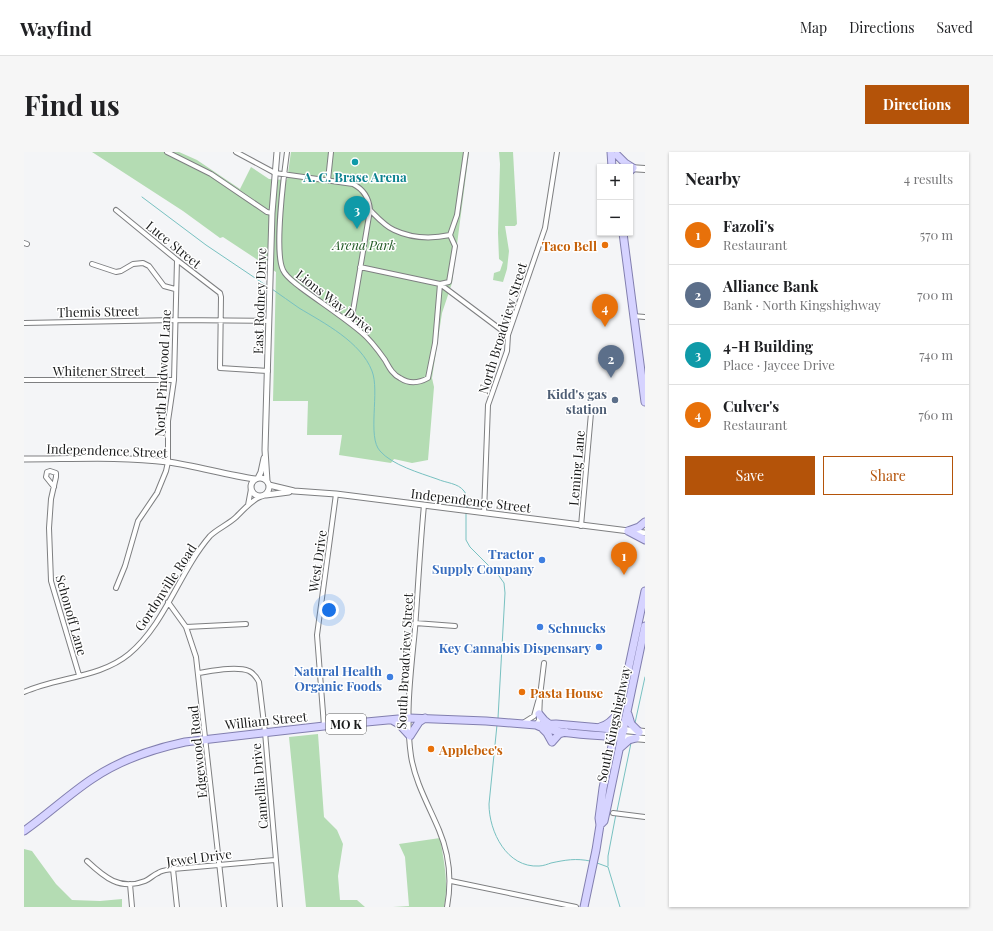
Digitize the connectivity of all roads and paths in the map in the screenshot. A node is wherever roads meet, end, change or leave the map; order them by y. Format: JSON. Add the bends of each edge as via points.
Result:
{"nodes":[{"id":1,"x":167,"y":152,"type":"edge"},
{"id":2,"x":236,"y":152,"type":"edge"},
{"id":3,"x":277,"y":152,"type":"edge"},
{"id":4,"x":287,"y":152,"type":"edge"},
{"id":5,"x":331,"y":152,"type":"edge"},
{"id":6,"x":466,"y":152,"type":"edge"},
{"id":7,"x":557,"y":152,"type":"edge"},
{"id":8,"x":615,"y":153,"type":"edge"},
{"id":9,"x":613,"y":164,"type":"edge"},
{"id":10,"x":618,"y":164,"type":"edge"},
{"id":11,"x":626,"y":164,"type":"edge"},
{"id":12,"x":633,"y":169,"type":"edge"},
{"id":13,"x":645,"y":169,"type":"edge"},
{"id":14,"x":275,"y":173,"type":"junction"},
{"id":15,"x":284,"y":175,"type":"junction"},
{"id":16,"x":328,"y":180,"type":"junction"},
{"id":17,"x":116,"y":210,"type":"dead end"},
{"id":18,"x":370,"y":210,"type":"junction"},
{"id":19,"x":272,"y":213,"type":"junction"},
{"id":20,"x":450,"y":235,"type":"junction"},
{"id":21,"x":623,"y":236,"type":"edge"},
{"id":22,"x":176,"y":260,"type":"junction"},
{"id":23,"x":92,"y":264,"type":"dead end"},
{"id":24,"x":360,"y":267,"type":"junction"},
{"id":25,"x":440,"y":284,"type":"junction"},
{"id":26,"x":175,"y":290,"type":"junction"},
{"id":27,"x":633,"y":316,"type":"junction"},
{"id":28,"x":645,"y":317,"type":"edge"},
{"id":29,"x":175,"y":320,"type":"junction"},
{"id":30,"x":221,"y":320,"type":"junction"},
{"id":31,"x":269,"y":321,"type":"junction"},
{"id":32,"x":349,"y":321,"type":"junction"},
{"id":33,"x":24,"y":323,"type":"edge"},
{"id":34,"x":508,"y":335,"type":"junction"},
{"id":35,"x":268,"y":371,"type":"junction"},
{"id":36,"x":24,"y":380,"type":"edge"},
{"id":37,"x":174,"y":380,"type":"junction"},
{"id":38,"x":645,"y":402,"type":"edge"},
{"id":39,"x":591,"y":413,"type":"dead end"},
{"id":40,"x":265,"y":451,"type":"junction"},
{"id":41,"x":24,"y":459,"type":"edge"},
{"id":42,"x":168,"y":462,"type":"junction"},
{"id":43,"x":236,"y":476,"type":"junction"},
{"id":44,"x":256,"y":479,"type":"junction"},
{"id":45,"x":268,"y":483,"type":"junction"},
{"id":46,"x":54,"y":487,"type":"dead end"},
{"id":47,"x":251,"y":488,"type":"junction"},
{"id":48,"x":294,"y":491,"type":"junction"},
{"id":49,"x":336,"y":494,"type":"junction"},
{"id":50,"x":263,"y":496,"type":"junction"},
{"id":51,"x":248,"y":505,"type":"junction"},
{"id":52,"x":424,"y":505,"type":"junction"},
{"id":53,"x":484,"y":513,"type":"junction"},
{"id":54,"x":645,"y":522,"type":"edge"},
{"id":55,"x":581,"y":526,"type":"junction"},
{"id":56,"x":628,"y":531,"type":"junction"},
{"id":57,"x":645,"y":533,"type":"edge"},
{"id":58,"x":645,"y":540,"type":"edge"},
{"id":59,"x":116,"y":588,"type":"dead end"},
{"id":60,"x":645,"y":591,"type":"edge"},
{"id":61,"x":168,"y":602,"type":"junction"},
{"id":62,"x":415,"y":623,"type":"junction"},
{"id":63,"x":246,"y":624,"type":"dead end"},
{"id":64,"x":186,"y":626,"type":"junction"},
{"id":65,"x":455,"y":626,"type":"dead end"},
{"id":66,"x":645,"y":626,"type":"edge"},
{"id":67,"x":544,"y":663,"type":"dead end"},
{"id":68,"x":198,"y":673,"type":"junction"},
{"id":69,"x":79,"y":676,"type":"junction"},
{"id":70,"x":24,"y":692,"type":"edge"},
{"id":71,"x":540,"y":696,"type":"junction"},
{"id":72,"x":620,"y":711,"type":"junction"},
{"id":73,"x":627,"y":713,"type":"junction"},
{"id":74,"x":539,"y":714,"type":"junction"},
{"id":75,"x":409,"y":718,"type":"junction"},
{"id":76,"x":425,"y":718,"type":"junction"},
{"id":77,"x":392,"y":720,"type":"junction"},
{"id":78,"x":522,"y":724,"type":"junction"},
{"id":79,"x":549,"y":724,"type":"junction"},
{"id":80,"x":536,"y":725,"type":"junction"},
{"id":81,"x":324,"y":726,"type":"junction"},
{"id":82,"x":599,"y":727,"type":"junction"},
{"id":83,"x":543,"y":729,"type":"junction"},
{"id":84,"x":265,"y":732,"type":"junction"},
{"id":85,"x":566,"y":732,"type":"junction"},
{"id":86,"x":615,"y":733,"type":"junction"},
{"id":87,"x":623,"y":734,"type":"junction"},
{"id":88,"x":640,"y":734,"type":"edge"},
{"id":89,"x":601,"y":735,"type":"junction"},
{"id":90,"x":410,"y":736,"type":"junction"},
{"id":91,"x":206,"y":739,"type":"junction"},
{"id":92,"x":645,"y":739,"type":"edge"},
{"id":93,"x":620,"y":748,"type":"junction"},
{"id":94,"x":611,"y":749,"type":"junction"},
{"id":95,"x":607,"y":808,"type":"junction"},
{"id":96,"x":645,"y":817,"type":"edge"},
{"id":97,"x":600,"y":826,"type":"junction"},
{"id":98,"x":24,"y":831,"type":"edge"},
{"id":99,"x":275,"y":860,"type":"junction"},
{"id":100,"x":87,"y":861,"type":"dead end"},
{"id":101,"x":220,"y":864,"type":"junction"},
{"id":102,"x":173,"y":869,"type":"junction"},
{"id":103,"x":451,"y":881,"type":"junction"},
{"id":104,"x":130,"y":884,"type":"junction"},
{"id":105,"x":132,"y":907,"type":"edge"},
{"id":106,"x":177,"y":907,"type":"edge"},
{"id":107,"x":224,"y":907,"type":"edge"},
{"id":108,"x":280,"y":907,"type":"edge"},
{"id":109,"x":447,"y":907,"type":"edge"},
{"id":110,"x":576,"y":907,"type":"edge"},
{"id":111,"x":584,"y":907,"type":"edge"}],
"edges":[{"from":1,"to":19,"type":"street","via":[[211,174]]},
{"from":2,"to":14,"type":"street"},
{"from":3,"to":14,"type":"street","name":"East Rodney Drive"},
{"from":4,"to":15,"type":"street","name":"Lions Way Drive"},
{"from":5,"to":16,"type":"street"},
{"from":6,"to":20,"type":"street","via":[[458,215]]},
{"from":7,"to":34,"type":"street","name":"North Broadview Street","via":[[545,228]]},
{"from":8,"to":9,"type":"main road"},
{"from":8,"to":10,"type":"main road"},
{"from":8,"to":11,"type":"main road"},
{"from":12,"to":13,"type":"main road"},
{"from":14,"to":15,"type":"street"},
{"from":14,"to":19,"type":"street","name":"East Rodney Drive"},
{"from":15,"to":16,"type":"street"},
{"from":15,"to":32,"type":"street","name":"Lions Way Drive","via":[[280,240],[282,270],[315,298]]},
{"from":16,"to":18,"type":"street","via":[[361,188]]},
{"from":17,"to":22,"type":"street","name":"Luce Street"},
{"from":18,"to":20,"type":"street","via":[[393,230],[412,237],[434,238]]},
{"from":18,"to":24,"type":"street"},
{"from":19,"to":31,"type":"street","name":"East Rodney Drive"},
{"from":20,"to":25,"type":"street","via":[[455,246],[449,282]]},
{"from":21,"to":27,"type":"main road"},
{"from":22,"to":26,"type":"street","name":"North Pindwood Lane"},
{"from":22,"to":30,"type":"street","name":"Luce Street","via":[[220,293]]},
{"from":23,"to":26,"type":"street","via":[[116,272],[133,264],[143,263],[149,266],[164,286]]},
{"from":24,"to":25,"type":"street"},
{"from":24,"to":32,"type":"street","via":[[352,317]]},
{"from":25,"to":32,"type":"street","name":"Lions Way Drive","via":[[435,342],[428,378],[420,382],[402,380],[395,375],[375,346]]},
{"from":25,"to":34,"type":"street"},
{"from":26,"to":29,"type":"street","name":"North Pindwood Lane"},
{"from":27,"to":28,"type":"street"},
{"from":27,"to":38,"type":"main road"},
{"from":29,"to":30,"type":"street","name":"Themis Street"},
{"from":29,"to":33,"type":"street","name":"Themis Street"},
{"from":29,"to":37,"type":"street","name":"North Pindwood Lane"},
{"from":30,"to":31,"type":"street","name":"Themis Street"},
{"from":30,"to":35,"type":"street","via":[[220,368]]},
{"from":31,"to":35,"type":"street","name":"East Rodney Drive"},
{"from":34,"to":53,"type":"street","name":"North Broadview Street","via":[[507,351],[488,405]]},
{"from":35,"to":40,"type":"street","name":"East Rodney Drive"},
{"from":36,"to":37,"type":"street","name":"Whitener Street"},
{"from":37,"to":42,"type":"street","name":"North Pindwood Lane","via":[[168,421]]},
{"from":39,"to":55,"type":"street","name":"Leming Lane"},
{"from":40,"to":44,"type":"street","name":"East Rodney Drive","via":[[261,472]]},
{"from":40,"to":45,"type":"street","name":"East Rodney Drive"},
{"from":41,"to":42,"type":"street","name":"Independence Street","via":[[135,459]]},
{"from":42,"to":43,"type":"street","name":"Independence Street"},
{"from":42,"to":59,"type":"street","name":"North Pindwood Lane","via":[[160,488],[138,521]]},
{"from":43,"to":44,"type":"street","name":"Independence Street"},
{"from":43,"to":47,"type":"street","name":"Independence Street"},
{"from":44,"to":45,"type":"street","via":[[262,478]]},
{"from":44,"to":47,"type":"street"},
{"from":45,"to":48,"type":"street","name":"Independence Street"},
{"from":45,"to":50,"type":"street","via":[[270,489]]},
{"from":46,"to":69,"type":"street","name":"Schonoff Lane","via":[[49,528],[51,581]]},
{"from":47,"to":50,"type":"street","via":[[255,495]]},
{"from":47,"to":51,"type":"street"},
{"from":48,"to":49,"type":"street","name":"Independence Street"},
{"from":48,"to":50,"type":"street","name":"Independence Street"},
{"from":49,"to":52,"type":"street","name":"Independence Street"},
{"from":49,"to":81,"type":"street","name":"West Drive","via":[[317,635]]},
{"from":50,"to":51,"type":"street","name":"Gordonville Road"},
{"from":51,"to":61,"type":"street","name":"Gordonville Road","via":[[209,538]]},
{"from":52,"to":53,"type":"street","name":"Independence Street"},
{"from":52,"to":62,"type":"street","name":"South Broadview Street"},
{"from":53,"to":55,"type":"street","name":"Independence Street"},
{"from":54,"to":56,"type":"main road"},
{"from":55,"to":56,"type":"street","name":"Independence Street"},
{"from":56,"to":57,"type":"street","name":"Independence Street"},
{"from":56,"to":58,"type":"main road"},
{"from":60,"to":72,"type":"main road","name":"South Kingshighway"},
{"from":61,"to":64,"type":"street","name":"Edgewood Road"},
{"from":61,"to":69,"type":"street","name":"Gordonville Road","via":[[149,633],[128,655],[108,666]]},
{"from":62,"to":65,"type":"street"},
{"from":62,"to":75,"type":"street","name":"South Broadview Street"},
{"from":63,"to":64,"type":"street"},
{"from":64,"to":68,"type":"street","name":"Edgewood Road","via":[[196,657]]},
{"from":66,"to":73,"type":"main road","name":"South Kingshighway"},
{"from":67,"to":71,"type":"street"},
{"from":68,"to":84,"type":"street","name":"Camellia Drive","via":[[240,669],[250,671],[259,682]]},
{"from":68,"to":91,"type":"street","name":"Edgewood Road"},
{"from":69,"to":70,"type":"street","name":"Gordonville Road"},
{"from":71,"to":74,"type":"street"},
{"from":71,"to":78,"type":"street","via":[[534,716]]},
{"from":72,"to":82,"type":"main road","via":[[606,726]]},
{"from":72,"to":86,"type":"main road","name":"South Kingshighway"},
{"from":73,"to":87,"type":"main road","name":"South Kingshighway"},
{"from":73,"to":88,"type":"main road","via":[[631,724]]},
{"from":74,"to":79,"type":"main road"},
{"from":74,"to":80,"type":"street"},
{"from":75,"to":76,"type":"main road","name":"William Street","number":"MO K"},
{"from":75,"to":77,"type":"main road","name":"William Street","number":"MO K"},
{"from":75,"to":90,"type":"street","name":"South Broadview Street"},
{"from":76,"to":78,"type":"main road","name":"William Street","number":"MO K"},
{"from":76,"to":90,"type":"main road","via":[[419,722]]},
{"from":77,"to":81,"type":"main road","name":"William Street","number":"MO K"},
{"from":77,"to":90,"type":"main road"},
{"from":78,"to":80,"type":"main road","name":"William Street","number":"MO K"},
{"from":79,"to":80,"type":"main road","name":"William Street","number":"MO K"},
{"from":79,"to":82,"type":"main road","name":"William Street","number":"MO K"},
{"from":80,"to":83,"type":"main road","name":"William Street","number":"MO K"},
{"from":81,"to":84,"type":"main road","name":"William Street","number":"MO K"},
{"from":82,"to":86,"type":"main road","name":"William Street","number":"MO K"},
{"from":83,"to":85,"type":"main road","name":"William Street","number":"MO K"},
{"from":83,"to":85,"type":"main road","via":[[552,742],[559,734]]},
{"from":84,"to":91,"type":"main road","name":"William Street","number":"MO K"},
{"from":84,"to":99,"type":"street","name":"Camellia Drive"},
{"from":85,"to":89,"type":"main road","name":"William Street","number":"MO K"},
{"from":86,"to":87,"type":"main road","name":"William Street","number":"MO K"},
{"from":86,"to":89,"type":"main road","name":"William Street","number":"MO K"},
{"from":86,"to":94,"type":"main road","name":"South Kingshighway"},
{"from":87,"to":88,"type":"main road","name":"William Street"},
{"from":87,"to":93,"type":"main road","name":"South Kingshighway"},
{"from":88,"to":92,"type":"main road","name":"William Street"},
{"from":88,"to":93,"type":"main road"},
{"from":89,"to":94,"type":"main road","via":[[607,739]]},
{"from":90,"to":103,"type":"street","name":"South Broadview Street","via":[[414,766],[428,808],[445,846]]},
{"from":91,"to":98,"type":"main road","name":"William Street","number":"MO K","via":[[165,746],[109,768]]},
{"from":91,"to":101,"type":"street","name":"Edgewood Road"},
{"from":93,"to":95,"type":"main road","name":"South Kingshighway"},
{"from":94,"to":95,"type":"main road","name":"South Kingshighway"},
{"from":95,"to":96,"type":"street","via":[[621,814]]},
{"from":95,"to":97,"type":"main road","name":"South Kingshighway"},
{"from":95,"to":97,"type":"main road","name":"South Kingshighway","via":[[598,818]]},
{"from":97,"to":111,"type":"main road","name":"South Kingshighway"},
{"from":99,"to":101,"type":"street","name":"Jewel Drive"},
{"from":99,"to":108,"type":"street","name":"Camellia Drive"},
{"from":100,"to":104,"type":"street","name":"Jewel Drive","via":[[108,879]]},
{"from":101,"to":102,"type":"street","name":"Jewel Drive"},
{"from":101,"to":107,"type":"street","name":"Edgewood Road"},
{"from":102,"to":104,"type":"street","name":"Jewel Drive","via":[[158,873],[146,881]]},
{"from":102,"to":106,"type":"street"},
{"from":103,"to":109,"type":"street","name":"South Broadview Street"},
{"from":103,"to":110,"type":"street"},
{"from":104,"to":105,"type":"street"}]}
